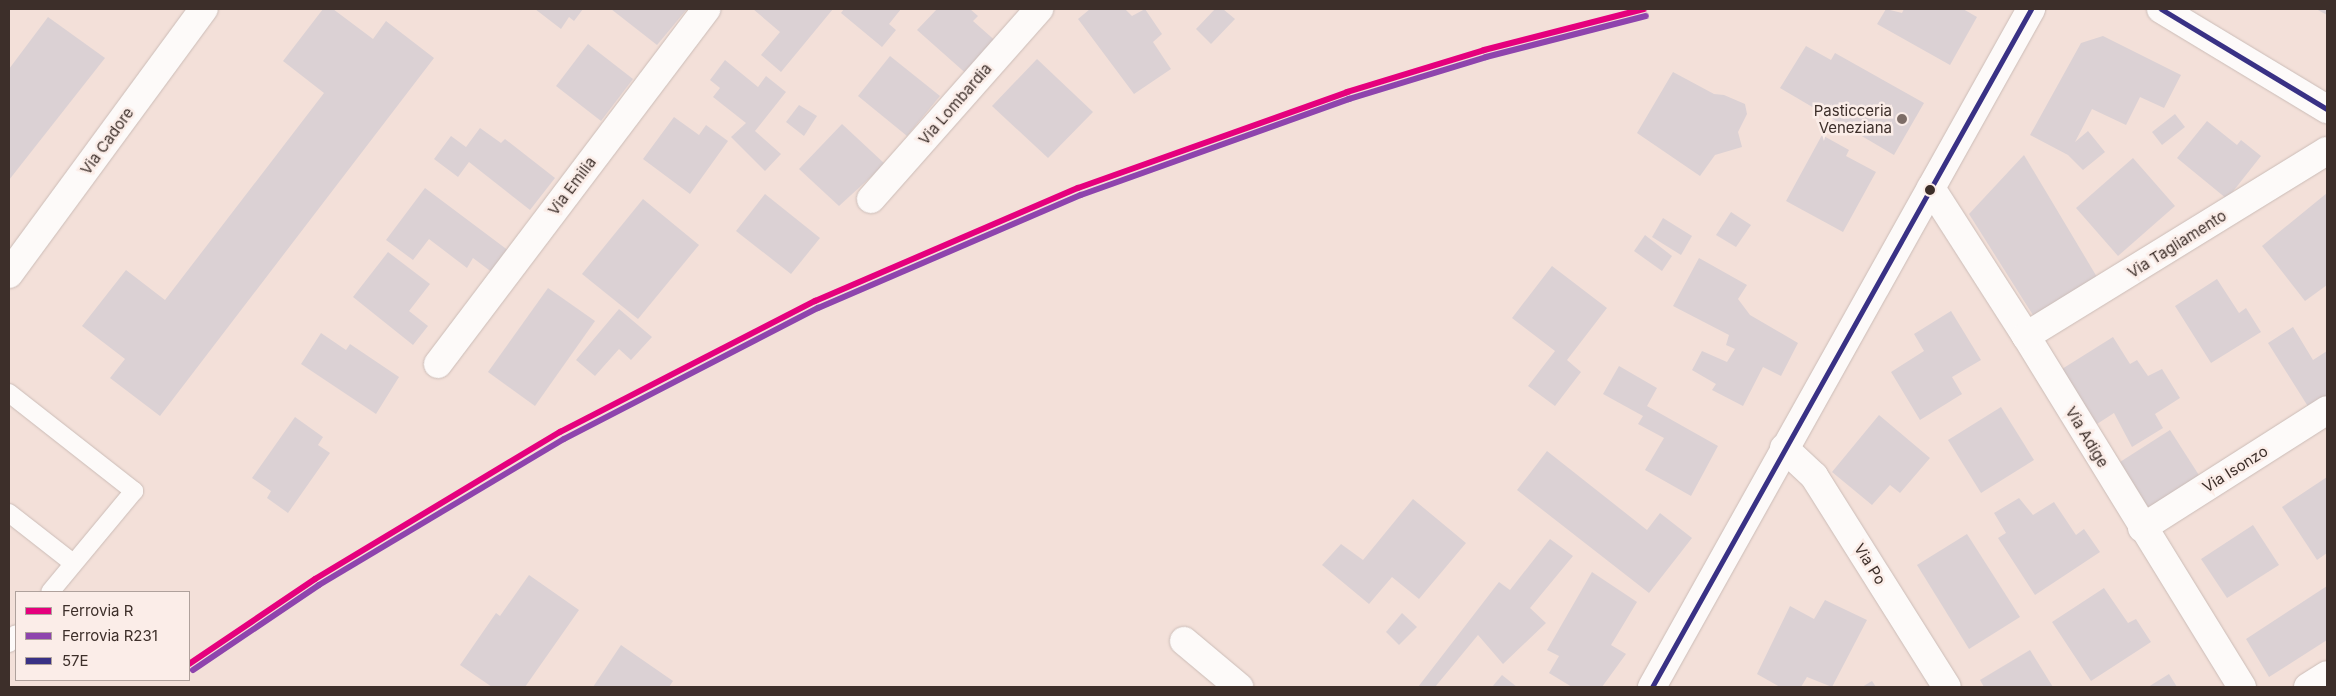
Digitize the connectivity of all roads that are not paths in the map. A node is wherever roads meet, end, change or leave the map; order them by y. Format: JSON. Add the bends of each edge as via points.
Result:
{"nodes":[{"id":1,"x":204,"y":9,"type":"edge"},
{"id":2,"x":706,"y":9,"type":"edge"},
{"id":3,"x":1039,"y":9,"type":"edge"},
{"id":4,"x":2031,"y":9,"type":"edge"},
{"id":5,"x":2161,"y":9,"type":"edge"},
{"id":6,"x":2327,"y":109,"type":"edge"},
{"id":7,"x":2327,"y":151,"type":"edge"},
{"id":8,"x":1931,"y":188,"type":"junction"},
{"id":9,"x":871,"y":199,"type":"dead end"},
{"id":10,"x":9,"y":274,"type":"edge"},
{"id":11,"x":2026,"y":336,"type":"junction"},
{"id":12,"x":438,"y":364,"type":"dead end"},
{"id":13,"x":9,"y":393,"type":"edge"},
{"id":14,"x":2327,"y":410,"type":"edge"},
{"id":15,"x":1784,"y":448,"type":"junction"},
{"id":16,"x":9,"y":513,"type":"edge"},
{"id":17,"x":2142,"y":528,"type":"junction"},
{"id":18,"x":73,"y":563,"type":"junction"},
{"id":19,"x":51,"y":591,"type":"edge"},
{"id":20,"x":1184,"y":641,"type":"dead end"},
{"id":21,"x":2327,"y":674,"type":"edge"},
{"id":22,"x":1239,"y":687,"type":"edge"},
{"id":23,"x":1652,"y":687,"type":"edge"},
{"id":24,"x":1947,"y":687,"type":"edge"},
{"id":25,"x":2242,"y":687,"type":"edge"},
{"id":26,"x":2308,"y":687,"type":"edge"}],
"edges":[{"from":1,"to":10,"type":"street","name":"Via Cadore"},
{"from":2,"to":12,"type":"street","name":"Via Emilia"},
{"from":3,"to":9,"type":"street","name":"Via Lombardia"},
{"from":4,"to":8,"type":"street"},
{"from":5,"to":6,"type":"street"},
{"from":7,"to":11,"type":"street","name":"Via Tagliamento"},
{"from":8,"to":11,"type":"street","name":"Via Adige"},
{"from":8,"to":15,"type":"street"},
{"from":11,"to":17,"type":"street","name":"Via Adige"},
{"from":13,"to":18,"type":"lane","via":[[134,491]]},
{"from":14,"to":17,"type":"street","name":"Via Isonzo"},
{"from":15,"to":23,"type":"street"},
{"from":15,"to":24,"type":"street","name":"Via Po","via":[[1814,476]]},
{"from":16,"to":18,"type":"lane"},
{"from":17,"to":25,"type":"street","name":"Via Adige"},
{"from":18,"to":19,"type":"lane"},
{"from":20,"to":22,"type":"street"},
{"from":21,"to":26,"type":"street"}]}
